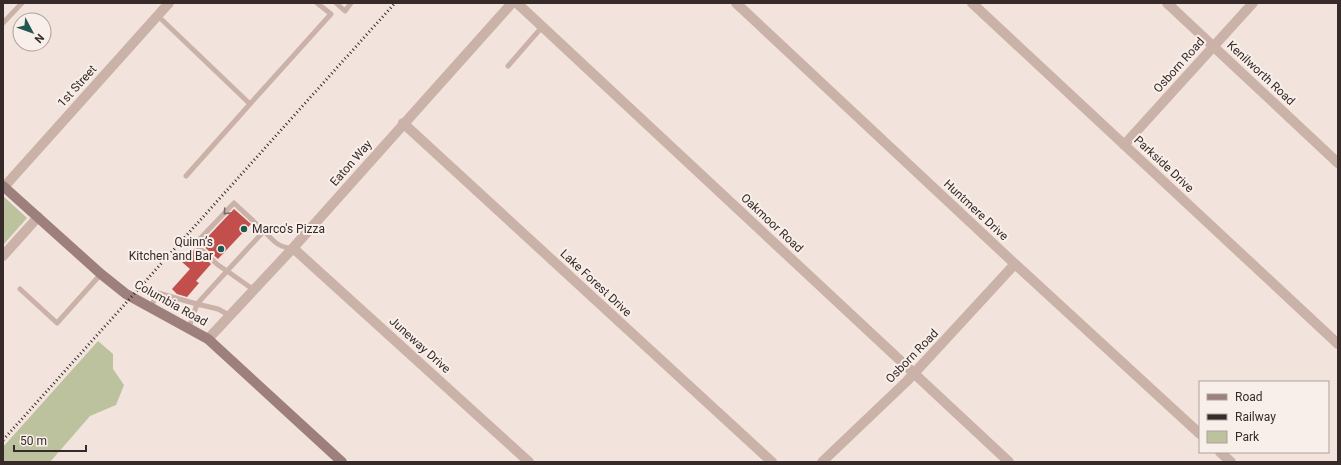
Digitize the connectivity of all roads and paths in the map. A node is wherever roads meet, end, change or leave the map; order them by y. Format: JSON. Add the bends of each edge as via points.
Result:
{"nodes":[{"id":1,"x":22,"y":3,"type":"edge"},
{"id":2,"x":317,"y":3,"type":"edge"},
{"id":3,"x":336,"y":3,"type":"edge"},
{"id":4,"x":351,"y":3,"type":"edge"},
{"id":5,"x":512,"y":3,"type":"edge"},
{"id":6,"x":517,"y":3,"type":"edge"},
{"id":7,"x":736,"y":3,"type":"edge"},
{"id":8,"x":972,"y":3,"type":"edge"},
{"id":9,"x":1167,"y":3,"type":"edge"},
{"id":10,"x":1253,"y":3,"type":"edge"},
{"id":11,"x":165,"y":4,"type":"edge"},
{"id":12,"x":158,"y":16,"type":"junction"},
{"id":13,"x":3,"y":23,"type":"edge"},
{"id":14,"x":542,"y":27,"type":"junction"},
{"id":15,"x":1213,"y":46,"type":"junction"},
{"id":16,"x":508,"y":66,"type":"dead end"},
{"id":17,"x":250,"y":104,"type":"junction"},
{"id":18,"x":403,"y":123,"type":"junction"},
{"id":19,"x":1124,"y":145,"type":"junction"},
{"id":20,"x":1338,"y":163,"type":"edge"},
{"id":21,"x":186,"y":176,"type":"dead end"},
{"id":22,"x":4,"y":186,"type":"edge"},
{"id":23,"x":38,"y":217,"type":"junction"},
{"id":24,"x":264,"y":231,"type":"junction"},
{"id":25,"x":293,"y":248,"type":"junction"},
{"id":26,"x":3,"y":256,"type":"edge"},
{"id":27,"x":1015,"y":264,"type":"junction"},
{"id":28,"x":227,"y":271,"type":"junction"},
{"id":29,"x":101,"y":274,"type":"junction"},
{"id":30,"x":20,"y":289,"type":"dead end"},
{"id":31,"x":255,"y":290,"type":"junction"},
{"id":32,"x":197,"y":304,"type":"junction"},
{"id":33,"x":150,"y":308,"type":"junction"},
{"id":34,"x":231,"y":316,"type":"junction"},
{"id":35,"x":189,"y":328,"type":"junction"},
{"id":36,"x":208,"y":339,"type":"junction"},
{"id":37,"x":1338,"y":344,"type":"edge"},
{"id":38,"x":914,"y":373,"type":"junction"},
{"id":39,"x":1199,"y":433,"type":"edge"},
{"id":40,"x":1221,"y":453,"type":"edge"},
{"id":41,"x":342,"y":462,"type":"edge"},
{"id":42,"x":530,"y":462,"type":"edge"},
{"id":43,"x":772,"y":462,"type":"edge"},
{"id":44,"x":822,"y":462,"type":"edge"},
{"id":45,"x":1009,"y":462,"type":"edge"},
{"id":46,"x":1231,"y":462,"type":"edge"}],
"edges":[{"from":1,"to":13,"type":"lane"},
{"from":2,"to":17,"type":"lane","via":[[331,14]]},
{"from":3,"to":4,"type":"lane","via":[[345,11]]},
{"from":5,"to":18,"type":"street","name":"Eaton Way"},
{"from":6,"to":14,"type":"street","name":"Oakmoor Road"},
{"from":7,"to":27,"type":"street","name":"Huntmere Drive"},
{"from":8,"to":19,"type":"street","name":"Parkside Drive"},
{"from":9,"to":15,"type":"street","name":"Kenilworth Road"},
{"from":10,"to":15,"type":"street","name":"Osborn Road"},
{"from":11,"to":12,"type":"street","name":"1st Street"},
{"from":12,"to":17,"type":"lane"},
{"from":12,"to":22,"type":"street","name":"1st Street"},
{"from":14,"to":16,"type":"lane"},
{"from":14,"to":38,"type":"street","name":"Oakmoor Road"},
{"from":15,"to":19,"type":"street","name":"Osborn Road"},
{"from":15,"to":20,"type":"street","name":"Kenilworth Road"},
{"from":17,"to":21,"type":"lane"},
{"from":18,"to":25,"type":"street","name":"Eaton Way"},
{"from":18,"to":43,"type":"street","name":"Lake Forest Drive"},
{"from":19,"to":37,"type":"street","name":"Parkside Drive"},
{"from":22,"to":23,"type":"main road","name":"Columbia Road"},
{"from":23,"to":26,"type":"street"},
{"from":23,"to":29,"type":"main road","name":"Columbia Road"},
{"from":24,"to":25,"type":"lane","via":[[279,246]]},
{"from":24,"to":28,"type":"lane"},
{"from":24,"to":28,"type":"lane","one_way":true,"via":[[234,203],[195,244]]},
{"from":25,"to":31,"type":"street","name":"Eaton Way"},
{"from":25,"to":42,"type":"street","name":"Juneway Drive"},
{"from":27,"to":38,"type":"street","name":"Osborn Road"},
{"from":27,"to":39,"type":"street","name":"Huntmere Drive"},
{"from":28,"to":31,"type":"lane"},
{"from":28,"to":32,"type":"lane"},
{"from":29,"to":30,"type":"lane","via":[[57,323]]},
{"from":29,"to":33,"type":"main road","name":"Columbia Road","via":[[126,294]]},
{"from":31,"to":34,"type":"street","name":"Eaton Way"},
{"from":32,"to":33,"type":"lane","via":[[158,293]]},
{"from":32,"to":34,"type":"lane","via":[[218,309]]},
{"from":32,"to":35,"type":"lane"},
{"from":33,"to":35,"type":"main road","name":"Columbia Road"},
{"from":34,"to":36,"type":"street","name":"Eaton Way"},
{"from":35,"to":36,"type":"main road","name":"Columbia Road"},
{"from":36,"to":41,"type":"main road","name":"Columbia Road"},
{"from":38,"to":44,"type":"street","name":"Osborn Road"},
{"from":38,"to":45,"type":"street","name":"Oakmoor Road"},
{"from":40,"to":46,"type":"street"}]}
